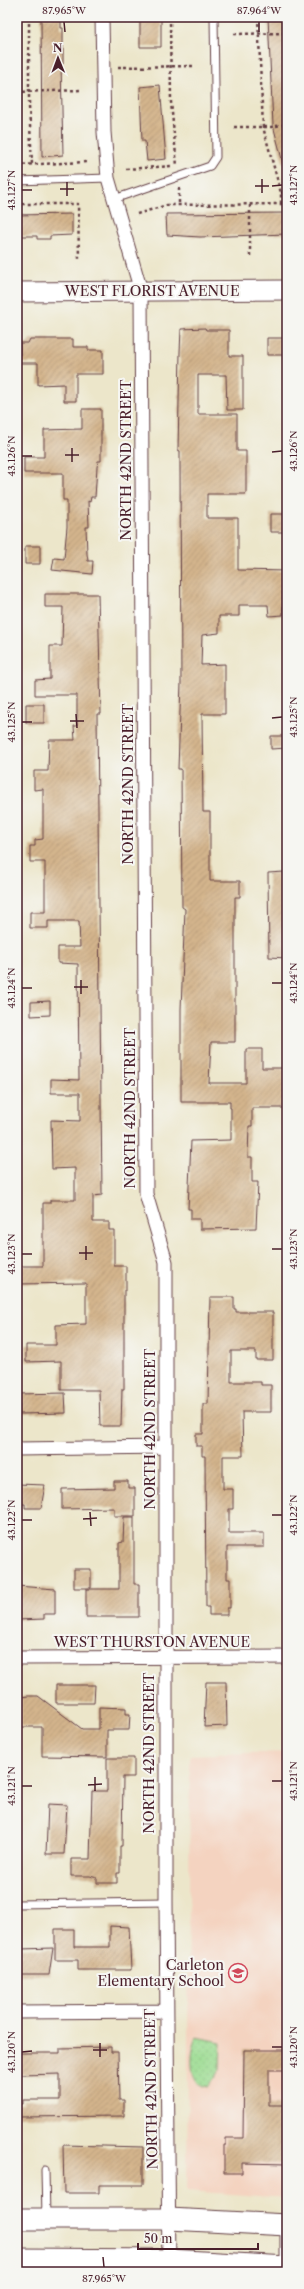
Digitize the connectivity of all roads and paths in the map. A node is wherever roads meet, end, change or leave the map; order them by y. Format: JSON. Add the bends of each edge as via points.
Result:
{"nodes":[{"id":1,"x":29,"y":17,"type":"edge"},
{"id":2,"x":102,"y":17,"type":"edge"},
{"id":3,"x":170,"y":17,"type":"edge"},
{"id":4,"x":214,"y":17,"type":"edge"},
{"id":5,"x":258,"y":17,"type":"edge"},
{"id":6,"x":287,"y":33,"type":"edge"},
{"id":7,"x":234,"y":34,"type":"dead end"},
{"id":8,"x":258,"y":34,"type":"junction"},
{"id":9,"x":171,"y":66,"type":"junction"},
{"id":10,"x":195,"y":66,"type":"dead end"},
{"id":11,"x":118,"y":67,"type":"dead end"},
{"id":12,"x":82,"y":90,"type":"dead end"},
{"id":13,"x":17,"y":92,"type":"edge"},
{"id":14,"x":30,"y":92,"type":"junction"},
{"id":15,"x":287,"y":124,"type":"edge"},
{"id":16,"x":262,"y":126,"type":"junction"},
{"id":17,"x":234,"y":127,"type":"dead end"},
{"id":18,"x":87,"y":162,"type":"dead end"},
{"id":19,"x":32,"y":164,"type":"junction"},
{"id":20,"x":17,"y":165,"type":"edge"},
{"id":21,"x":126,"y":169,"type":"dead end"},
{"id":22,"x":108,"y":178,"type":"junction"},
{"id":23,"x":17,"y":181,"type":"edge"},
{"id":24,"x":287,"y":191,"type":"edge"},
{"id":25,"x":281,"y":193,"type":"junction"},
{"id":26,"x":179,"y":194,"type":"dead end"},
{"id":27,"x":114,"y":198,"type":"junction"},
{"id":28,"x":281,"y":204,"type":"junction"},
{"id":29,"x":287,"y":204,"type":"edge"},
{"id":30,"x":179,"y":205,"type":"junction"},
{"id":31,"x":250,"y":205,"type":"junction"},
{"id":32,"x":17,"y":206,"type":"edge"},
{"id":33,"x":137,"y":214,"type":"dead end"},
{"id":34,"x":79,"y":259,"type":"dead end"},
{"id":35,"x":250,"y":259,"type":"dead end"},
{"id":36,"x":287,"y":290,"type":"edge"},
{"id":37,"x":141,"y":291,"type":"junction"},
{"id":38,"x":17,"y":292,"type":"edge"},
{"id":39,"x":166,"y":1447,"type":"junction"},
{"id":40,"x":17,"y":1449,"type":"edge"},
{"id":41,"x":165,"y":1657,"type":"junction"},
{"id":42,"x":287,"y":1657,"type":"edge"},
{"id":43,"x":17,"y":1658,"type":"edge"},
{"id":44,"x":166,"y":1902,"type":"junction"},
{"id":45,"x":17,"y":1904,"type":"edge"},
{"id":46,"x":166,"y":2011,"type":"junction"},
{"id":47,"x":17,"y":2012,"type":"edge"},
{"id":48,"x":45,"y":2170,"type":"dead end"},
{"id":49,"x":17,"y":2219,"type":"edge"},
{"id":50,"x":46,"y":2219,"type":"junction"},
{"id":51,"x":168,"y":2219,"type":"junction"},
{"id":52,"x":286,"y":2225,"type":"edge"},
{"id":53,"x":17,"y":2259,"type":"edge"},
{"id":54,"x":169,"y":2266,"type":"edge"},
{"id":55,"x":285,"y":2268,"type":"edge"}],
"edges":[{"from":1,"to":14,"type":"path"},
{"from":2,"to":22,"type":"street","name":"NORTH 42ND STREET","via":[[104,132]]},
{"from":3,"to":9,"type":"path"},
{"from":4,"to":27,"type":"lane","via":[[216,157],[210,166]]},
{"from":5,"to":8,"type":"path"},
{"from":6,"to":8,"type":"path"},
{"from":7,"to":8,"type":"path"},
{"from":8,"to":16,"type":"path"},
{"from":9,"to":10,"type":"path"},
{"from":9,"to":11,"type":"path"},
{"from":9,"to":21,"type":"path","via":[[171,102],[177,166]]},
{"from":12,"to":14,"type":"path"},
{"from":13,"to":14,"type":"path"},
{"from":14,"to":19,"type":"path"},
{"from":15,"to":16,"type":"path"},
{"from":16,"to":17,"type":"path"},
{"from":16,"to":25,"type":"path"},
{"from":18,"to":19,"type":"path"},
{"from":19,"to":20,"type":"path"},
{"from":22,"to":23,"type":"lane"},
{"from":22,"to":27,"type":"street","name":"NORTH 42ND STREET"},
{"from":24,"to":25,"type":"path"},
{"from":25,"to":28,"type":"path"},
{"from":26,"to":30,"type":"path"},
{"from":27,"to":37,"type":"street","name":"NORTH 42ND STREET"},
{"from":28,"to":29,"type":"path"},
{"from":28,"to":31,"type":"path"},
{"from":30,"to":31,"type":"path"},
{"from":30,"to":33,"type":"path","via":[[167,205]]},
{"from":31,"to":35,"type":"path"},
{"from":32,"to":34,"type":"path","via":[[78,204]]},
{"from":36,"to":37,"type":"street","name":"WEST FLORIST AVENUE"},
{"from":37,"to":38,"type":"street","name":"WEST FLORIST AVENUE"},
{"from":37,"to":39,"type":"street","name":"NORTH 42ND STREET","via":[[146,1194],[166,1262]]},
{"from":39,"to":40,"type":"street"},
{"from":39,"to":41,"type":"street","name":"NORTH 42ND STREET"},
{"from":41,"to":42,"type":"street","name":"WEST THURSTON AVENUE"},
{"from":41,"to":43,"type":"street","name":"WEST THURSTON AVENUE"},
{"from":41,"to":44,"type":"street","name":"NORTH 42ND STREET"},
{"from":44,"to":45,"type":"lane"},
{"from":44,"to":46,"type":"street","name":"NORTH 42ND STREET"},
{"from":46,"to":47,"type":"street"},
{"from":46,"to":51,"type":"street","name":"NORTH 42ND STREET"},
{"from":48,"to":50,"type":"lane"},
{"from":49,"to":50,"type":"main road"},
{"from":50,"to":51,"type":"main road"},
{"from":51,"to":52,"type":"main road"},
{"from":51,"to":54,"type":"street","name":"NORTH 42ND STREET"},
{"from":52,"to":55,"type":"lane"},
{"from":53,"to":54,"type":"main road"},
{"from":54,"to":55,"type":"main road"}]}
